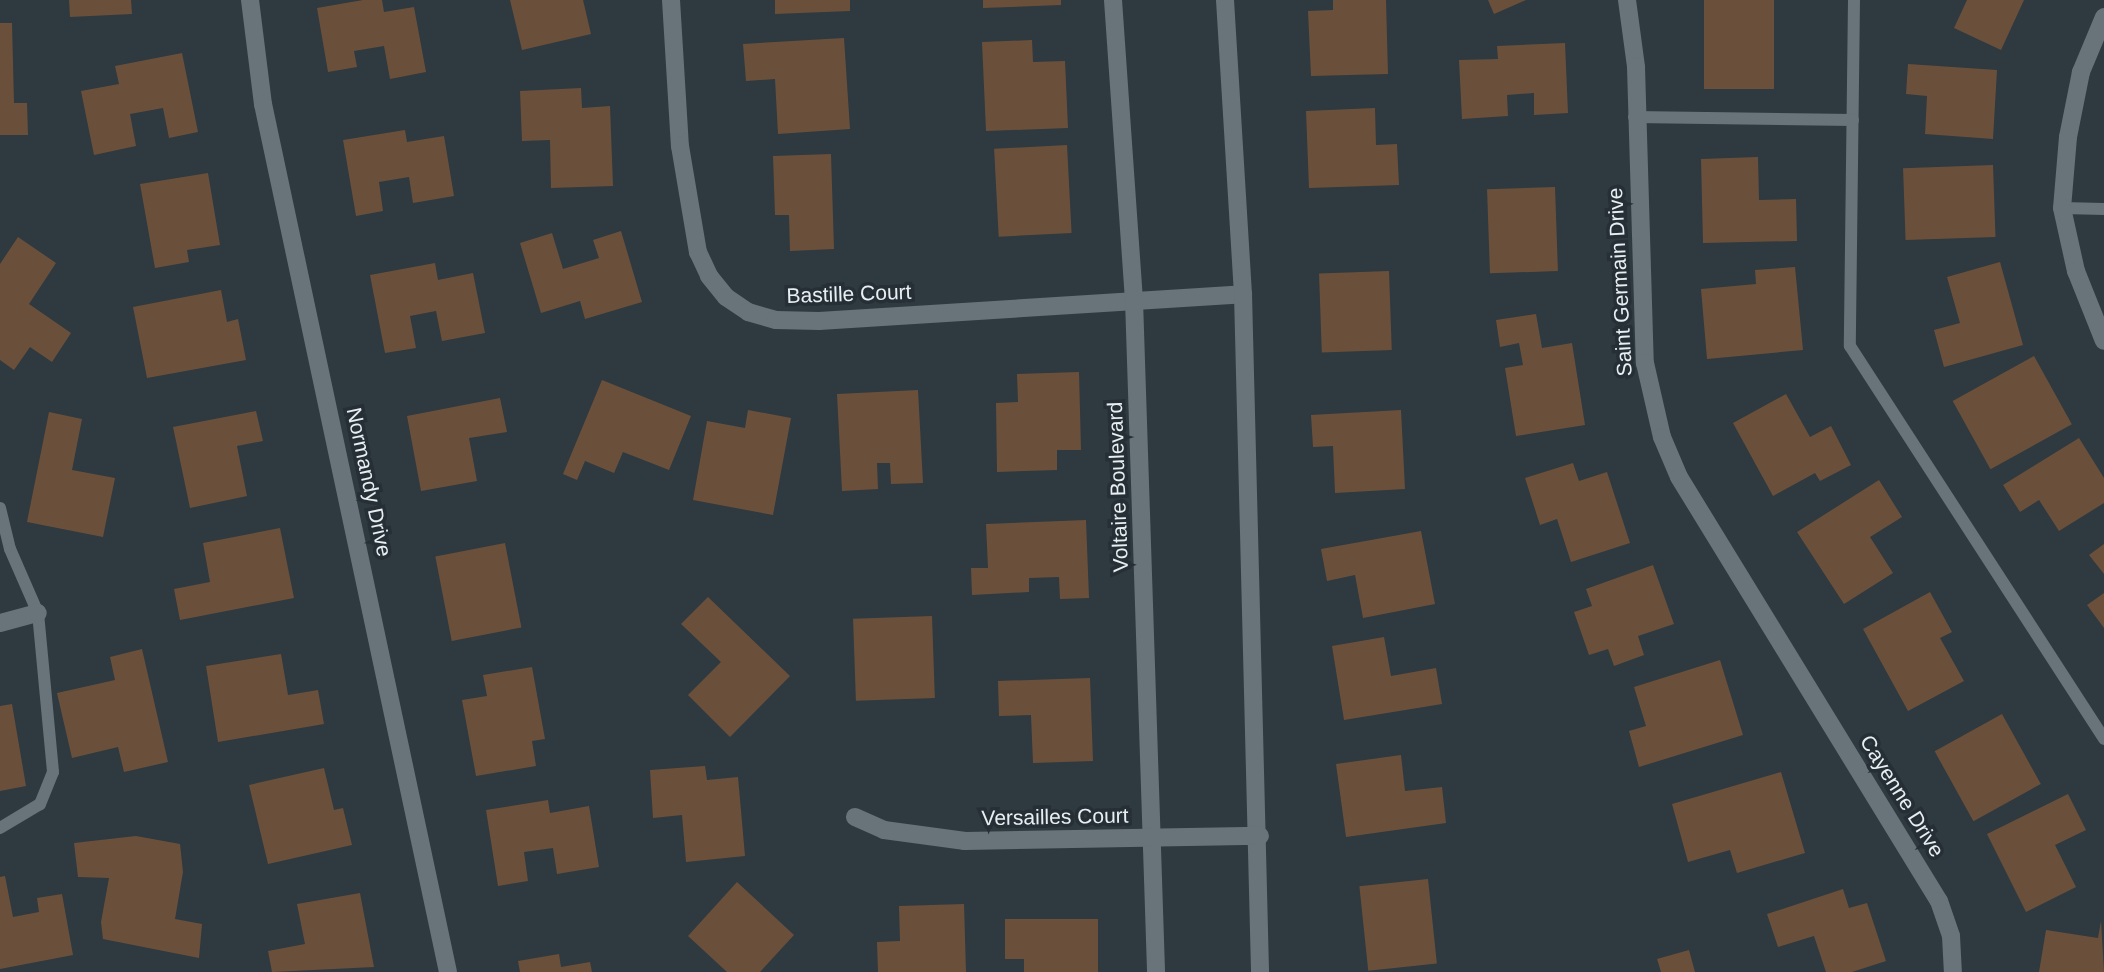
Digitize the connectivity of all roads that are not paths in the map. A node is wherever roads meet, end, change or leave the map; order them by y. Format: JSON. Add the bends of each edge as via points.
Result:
{"nodes":[{"id":1,"x":250,"y":0,"type":"edge"},
{"id":2,"x":671,"y":0,"type":"edge"},
{"id":3,"x":1113,"y":0,"type":"edge"},
{"id":4,"x":1224,"y":0,"type":"edge"},
{"id":5,"x":1626,"y":0,"type":"edge"},
{"id":6,"x":1854,"y":0,"type":"edge"},
{"id":7,"x":2104,"y":18,"type":"edge"},
{"id":8,"x":1634,"y":117,"type":"junction"},
{"id":9,"x":1853,"y":120,"type":"junction"},
{"id":10,"x":2062,"y":208,"type":"junction"},
{"id":11,"x":2104,"y":209,"type":"edge"},
{"id":12,"x":1243,"y":294,"type":"junction"},
{"id":13,"x":1134,"y":300,"type":"junction"},
{"id":14,"x":2104,"y":341,"type":"edge"},
{"id":15,"x":0,"y":508,"type":"edge"},
{"id":16,"x":38,"y":613,"type":"junction"},
{"id":17,"x":0,"y":623,"type":"edge"},
{"id":18,"x":1787,"y":653,"type":"joint"},
{"id":19,"x":2104,"y":739,"type":"edge"},
{"id":20,"x":855,"y":817,"type":"dead end"},
{"id":21,"x":0,"y":828,"type":"edge"},
{"id":22,"x":1260,"y":836,"type":"junction"},
{"id":23,"x":1154,"y":838,"type":"junction"},
{"id":24,"x":448,"y":972,"type":"edge"},
{"id":25,"x":1156,"y":972,"type":"edge"},
{"id":26,"x":1260,"y":972,"type":"edge"},
{"id":27,"x":1953,"y":972,"type":"edge"}],
"edges":[{"from":1,"to":24,"type":"street","name":"Normandy Drive","via":[[263,104]]},
{"from":2,"to":13,"type":"street","name":"Bastille Court","via":[[680,146],[698,252],[726,297],[748,312],[776,320],[819,321]]},
{"from":3,"to":13,"type":"street","name":"Voltaire Boulevard"},
{"from":4,"to":12,"type":"street"},
{"from":5,"to":8,"type":"street","name":"Saint Germain Drive","via":[[1636,67]]},
{"from":6,"to":9,"type":"lane"},
{"from":7,"to":10,"type":"street","via":[[2081,72],[2068,137]]},
{"from":8,"to":9,"type":"lane"},
{"from":8,"to":18,"type":"street","name":"Saint Germain Drive","via":[[1645,363],[1653,405],[1679,477]]},
{"from":9,"to":19,"type":"lane","via":[[1850,346]]},
{"from":10,"to":11,"type":"lane"},
{"from":10,"to":14,"type":"street","via":[[2076,271]]},
{"from":12,"to":13,"type":"street","name":"Bastille Court"},
{"from":12,"to":22,"type":"street"},
{"from":13,"to":23,"type":"street","name":"Voltaire Boulevard"},
{"from":15,"to":16,"type":"lane","via":[[10,549]]},
{"from":16,"to":17,"type":"street"},
{"from":16,"to":21,"type":"lane","via":[[53,772],[40,804]]},
{"from":18,"to":27,"type":"street","name":"Cayenne Drive","via":[[1939,901],[1951,936]]},
{"from":20,"to":23,"type":"street","name":"Versailles Court","via":[[923,839]]},
{"from":22,"to":23,"type":"street","name":"Versailles Court"},
{"from":22,"to":26,"type":"street"},
{"from":23,"to":25,"type":"street","name":"Voltaire Boulevard"}]}
